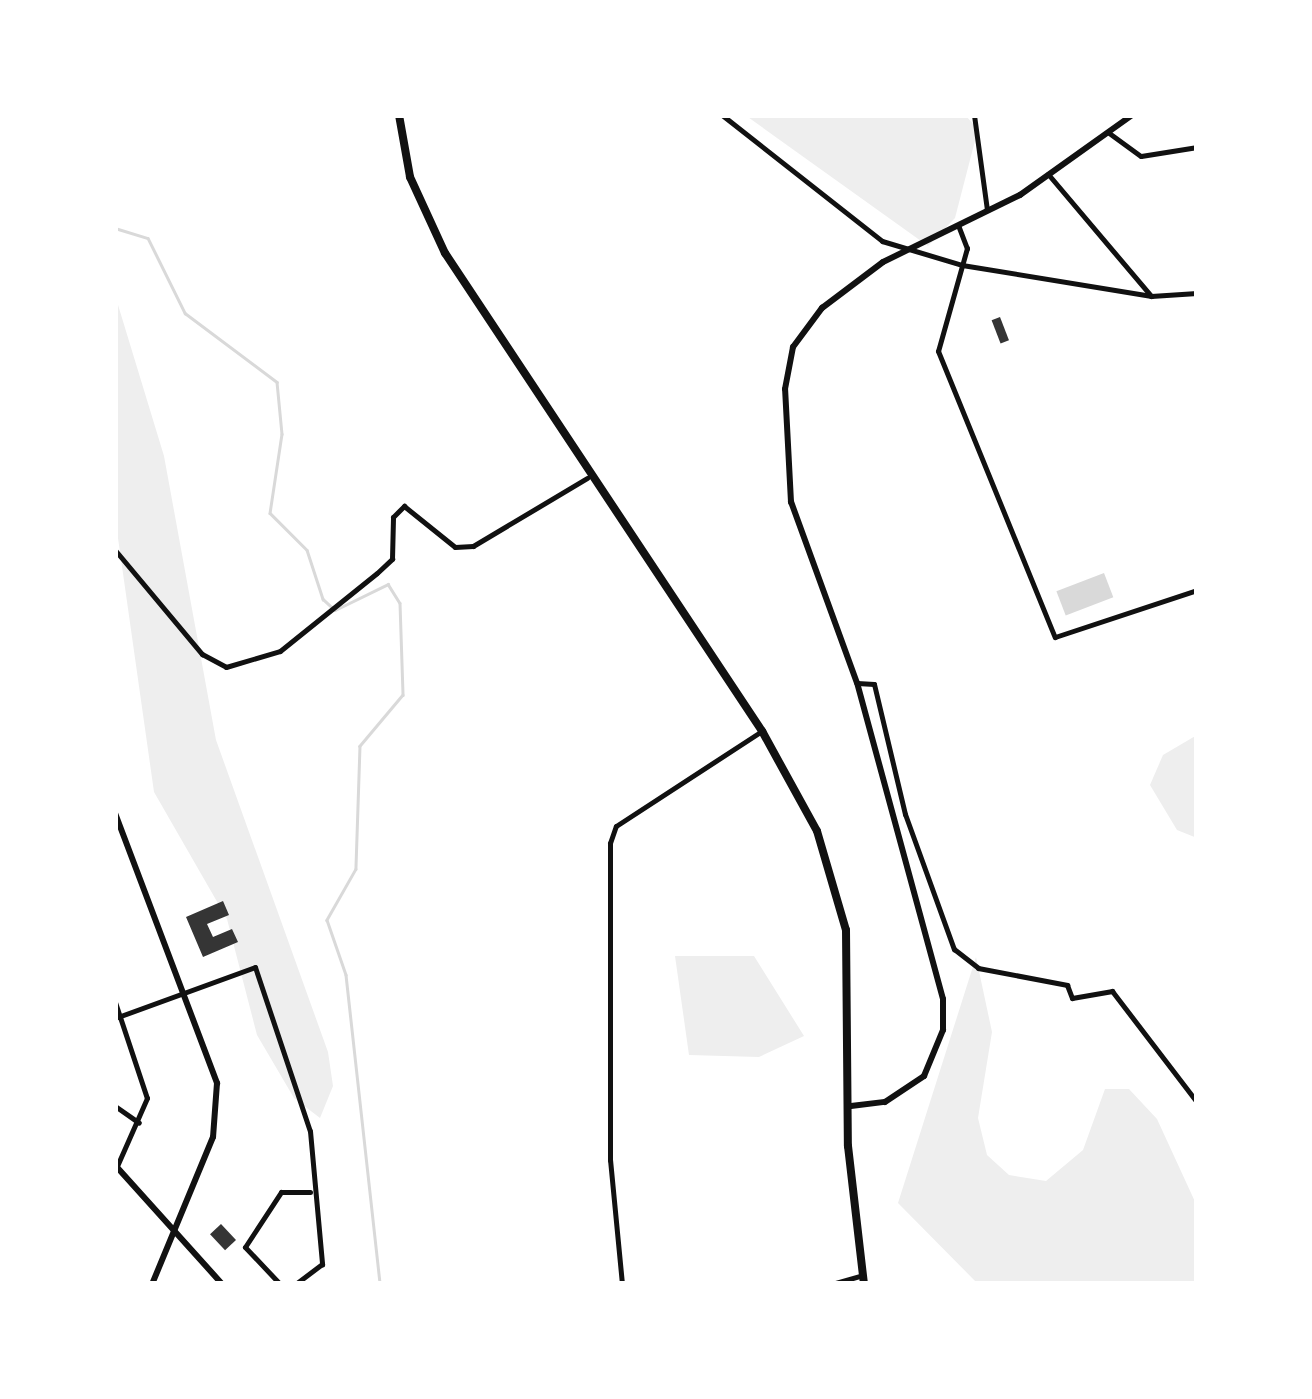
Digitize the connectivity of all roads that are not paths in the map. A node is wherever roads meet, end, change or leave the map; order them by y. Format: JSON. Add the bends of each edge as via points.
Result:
{"nodes":[{"id":1,"x":399,"y":115,"type":"edge"},
{"id":2,"x":722,"y":115,"type":"edge"},
{"id":3,"x":974,"y":115,"type":"edge"},
{"id":4,"x":1132,"y":115,"type":"edge"},
{"id":5,"x":1110,"y":133,"type":"junction"},
{"id":6,"x":1197,"y":147,"type":"edge"},
{"id":7,"x":1048,"y":174,"type":"junction"},
{"id":8,"x":987,"y":210,"type":"junction"},
{"id":9,"x":958,"y":225,"type":"junction"},
{"id":10,"x":906,"y":247,"type":"junction"},
{"id":11,"x":962,"y":265,"type":"junction"},
{"id":12,"x":1197,"y":293,"type":"edge"},
{"id":13,"x":1152,"y":296,"type":"junction"},
{"id":14,"x":587,"y":478,"type":"junction"},
{"id":15,"x":115,"y":550,"type":"edge"},
{"id":16,"x":1197,"y":590,"type":"edge"},
{"id":17,"x":857,"y":682,"type":"junction"},
{"id":18,"x":762,"y":731,"type":"junction"},
{"id":19,"x":115,"y":813,"type":"edge"},
{"id":20,"x":186,"y":988,"type":"junction"},
{"id":21,"x":115,"y":1002,"type":"edge"},
{"id":22,"x":118,"y":1017,"type":"edge"},
{"id":23,"x":1197,"y":1102,"type":"edge"},
{"id":24,"x":115,"y":1106,"type":"edge"},
{"id":25,"x":852,"y":1106,"type":"junction"},
{"id":26,"x":138,"y":1123,"type":"junction"},
{"id":27,"x":116,"y":1166,"type":"edge"},
{"id":28,"x":310,"y":1192,"type":"junction"},
{"id":29,"x":175,"y":1232,"type":"junction"},
{"id":30,"x":863,"y":1280,"type":"edge"},
{"id":31,"x":152,"y":1284,"type":"edge"},
{"id":32,"x":222,"y":1284,"type":"edge"},
{"id":33,"x":280,"y":1284,"type":"edge"},
{"id":34,"x":295,"y":1284,"type":"edge"},
{"id":35,"x":622,"y":1284,"type":"edge"},
{"id":36,"x":832,"y":1284,"type":"edge"}],
"edges":[{"from":1,"to":14,"type":"main road","via":[[424,216]]},
{"from":2,"to":10,"type":"street","via":[[822,201]]},
{"from":3,"to":8,"type":"street"},
{"from":4,"to":5,"type":"street"},
{"from":5,"to":6,"type":"street","via":[[1141,156]]},
{"from":5,"to":7,"type":"street"},
{"from":7,"to":8,"type":"street"},
{"from":7,"to":13,"type":"street"},
{"from":8,"to":9,"type":"street"},
{"from":9,"to":10,"type":"street"},
{"from":9,"to":11,"type":"street"},
{"from":10,"to":11,"type":"street"},
{"from":10,"to":17,"type":"street","via":[[813,317],[793,347],[785,389],[791,502]]},
{"from":11,"to":13,"type":"street"},
{"from":11,"to":16,"type":"street","via":[[938,351],[1054,637]]},
{"from":12,"to":13,"type":"street"},
{"from":14,"to":15,"type":"street","via":[[473,546],[455,547],[404,506],[393,518],[392,560],[280,652],[218,666]]},
{"from":14,"to":18,"type":"main road"},
{"from":17,"to":23,"type":"street","via":[[874,684],[905,814],[954,949],[978,968],[1067,985],[1072,998],[1112,991]]},
{"from":17,"to":25,"type":"street","via":[[934,962],[943,1030],[924,1076],[885,1102]]},
{"from":18,"to":25,"type":"main road","via":[[817,831],[838,893],[851,976]]},
{"from":18,"to":35,"type":"street","via":[[616,826],[610,843],[610,1160]]},
{"from":19,"to":20,"type":"street"},
{"from":20,"to":22,"type":"street"},
{"from":20,"to":28,"type":"street","via":[[255,967],[310,1130]]},
{"from":20,"to":29,"type":"street","via":[[213,1054],[218,1118]]},
{"from":21,"to":22,"type":"street"},
{"from":22,"to":26,"type":"street","via":[[147,1098]]},
{"from":24,"to":26,"type":"street"},
{"from":25,"to":30,"type":"main road"},
{"from":26,"to":27,"type":"street"},
{"from":27,"to":29,"type":"street"},
{"from":28,"to":33,"type":"street","via":[[281,1192],[244,1247]]},
{"from":28,"to":34,"type":"street","via":[[322,1264]]},
{"from":29,"to":31,"type":"street"},
{"from":29,"to":32,"type":"street"},
{"from":30,"to":36,"type":"street"}]}
